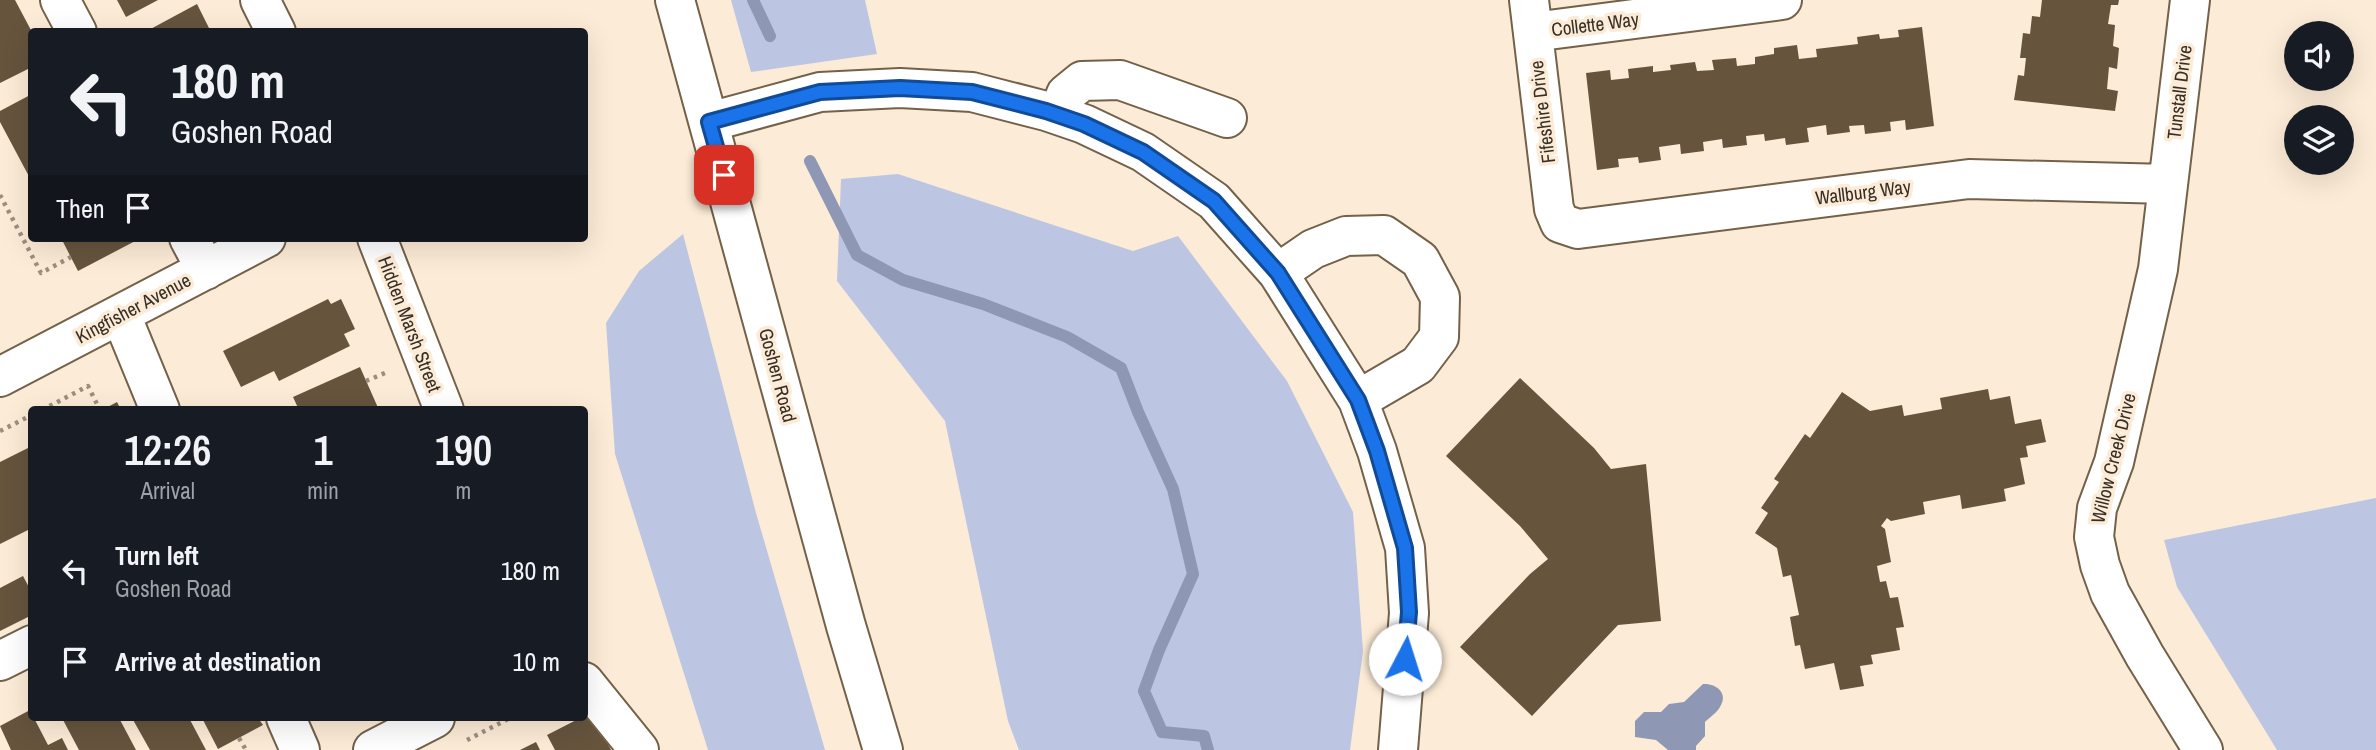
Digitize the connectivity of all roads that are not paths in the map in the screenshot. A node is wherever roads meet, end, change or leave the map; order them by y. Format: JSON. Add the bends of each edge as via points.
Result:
{"nodes":[{"id":1,"x":60,"y":0,"type":"edge"},
{"id":2,"x":260,"y":0,"type":"edge"},
{"id":3,"x":675,"y":0,"type":"edge"},
{"id":4,"x":1782,"y":0,"type":"edge"},
{"id":5,"x":2190,"y":0,"type":"edge"},
{"id":6,"x":1531,"y":16,"type":"edge"},
{"id":7,"x":75,"y":28,"type":"edge"},
{"id":8,"x":274,"y":28,"type":"edge"},
{"id":9,"x":1058,"y":115,"type":"junction"},
{"id":10,"x":1227,"y":118,"type":"dead end"},
{"id":11,"x":709,"y":122,"type":"junction"},
{"id":12,"x":2168,"y":184,"type":"junction"},
{"id":13,"x":1560,"y":223,"type":"joint"},
{"id":14,"x":249,"y":242,"type":"edge"},
{"id":15,"x":379,"y":242,"type":"edge"},
{"id":16,"x":197,"y":254,"type":"edge"},
{"id":17,"x":1278,"y":273,"type":"junction"},
{"id":18,"x":121,"y":315,"type":"junction"},
{"id":19,"x":0,"y":377,"type":"edge"},
{"id":20,"x":1358,"y":400,"type":"junction"},
{"id":21,"x":158,"y":406,"type":"edge"},
{"id":22,"x":442,"y":406,"type":"edge"},
{"id":23,"x":28,"y":647,"type":"edge"},
{"id":24,"x":0,"y":661,"type":"edge"},
{"id":25,"x":588,"y":687,"type":"edge"},
{"id":26,"x":287,"y":721,"type":"edge"},
{"id":27,"x":447,"y":731,"type":"edge"},
{"id":28,"x":300,"y":750,"type":"edge"},
{"id":29,"x":373,"y":750,"type":"edge"},
{"id":30,"x":639,"y":750,"type":"edge"},
{"id":31,"x":883,"y":750,"type":"edge"},
{"id":32,"x":1398,"y":750,"type":"edge"},
{"id":33,"x":2203,"y":750,"type":"edge"}],
"edges":[{"from":1,"to":7,"type":"street"},
{"from":2,"to":8,"type":"street"},
{"from":3,"to":11,"type":"street","name":"Goshen Road"},
{"from":4,"to":6,"type":"street","name":"Collette Way"},
{"from":5,"to":12,"type":"street","name":"Tunstall Drive"},
{"from":6,"to":13,"type":"street","name":"Fifeshire Drive","via":[[1554,209]]},
{"from":9,"to":10,"type":"street","via":[[1066,94],[1082,81],[1120,80]]},
{"from":9,"to":11,"type":"street","via":[[972,92],[900,88],[820,92]]},
{"from":9,"to":17,"type":"street","via":[[1143,152],[1214,201]]},
{"from":11,"to":31,"type":"street","name":"Goshen Road"},
{"from":12,"to":13,"type":"street","name":"Wallburg Way","via":[[1969,178],[1578,229]]},
{"from":12,"to":33,"type":"street","name":"Willow Creek Drive","via":[[2158,269],[2114,462],[2097,508],[2094,537],[2110,593]]},
{"from":14,"to":16,"type":"street","name":"Kingfisher Avenue"},
{"from":15,"to":22,"type":"street","name":"Hidden Marsh Street"},
{"from":16,"to":18,"type":"street","name":"Kingfisher Avenue"},
{"from":17,"to":20,"type":"street"},
{"from":17,"to":20,"type":"street","via":[[1313,249],[1346,236],[1384,235],[1420,260],[1440,297],[1438,337],[1418,365]]},
{"from":18,"to":19,"type":"street","name":"Kingfisher Avenue"},
{"from":18,"to":21,"type":"street"},
{"from":20,"to":32,"type":"street","via":[[1405,548],[1409,612]]},
{"from":23,"to":24,"type":"street"},
{"from":25,"to":30,"type":"street"},
{"from":26,"to":28,"type":"street"},
{"from":27,"to":29,"type":"street"}]}
